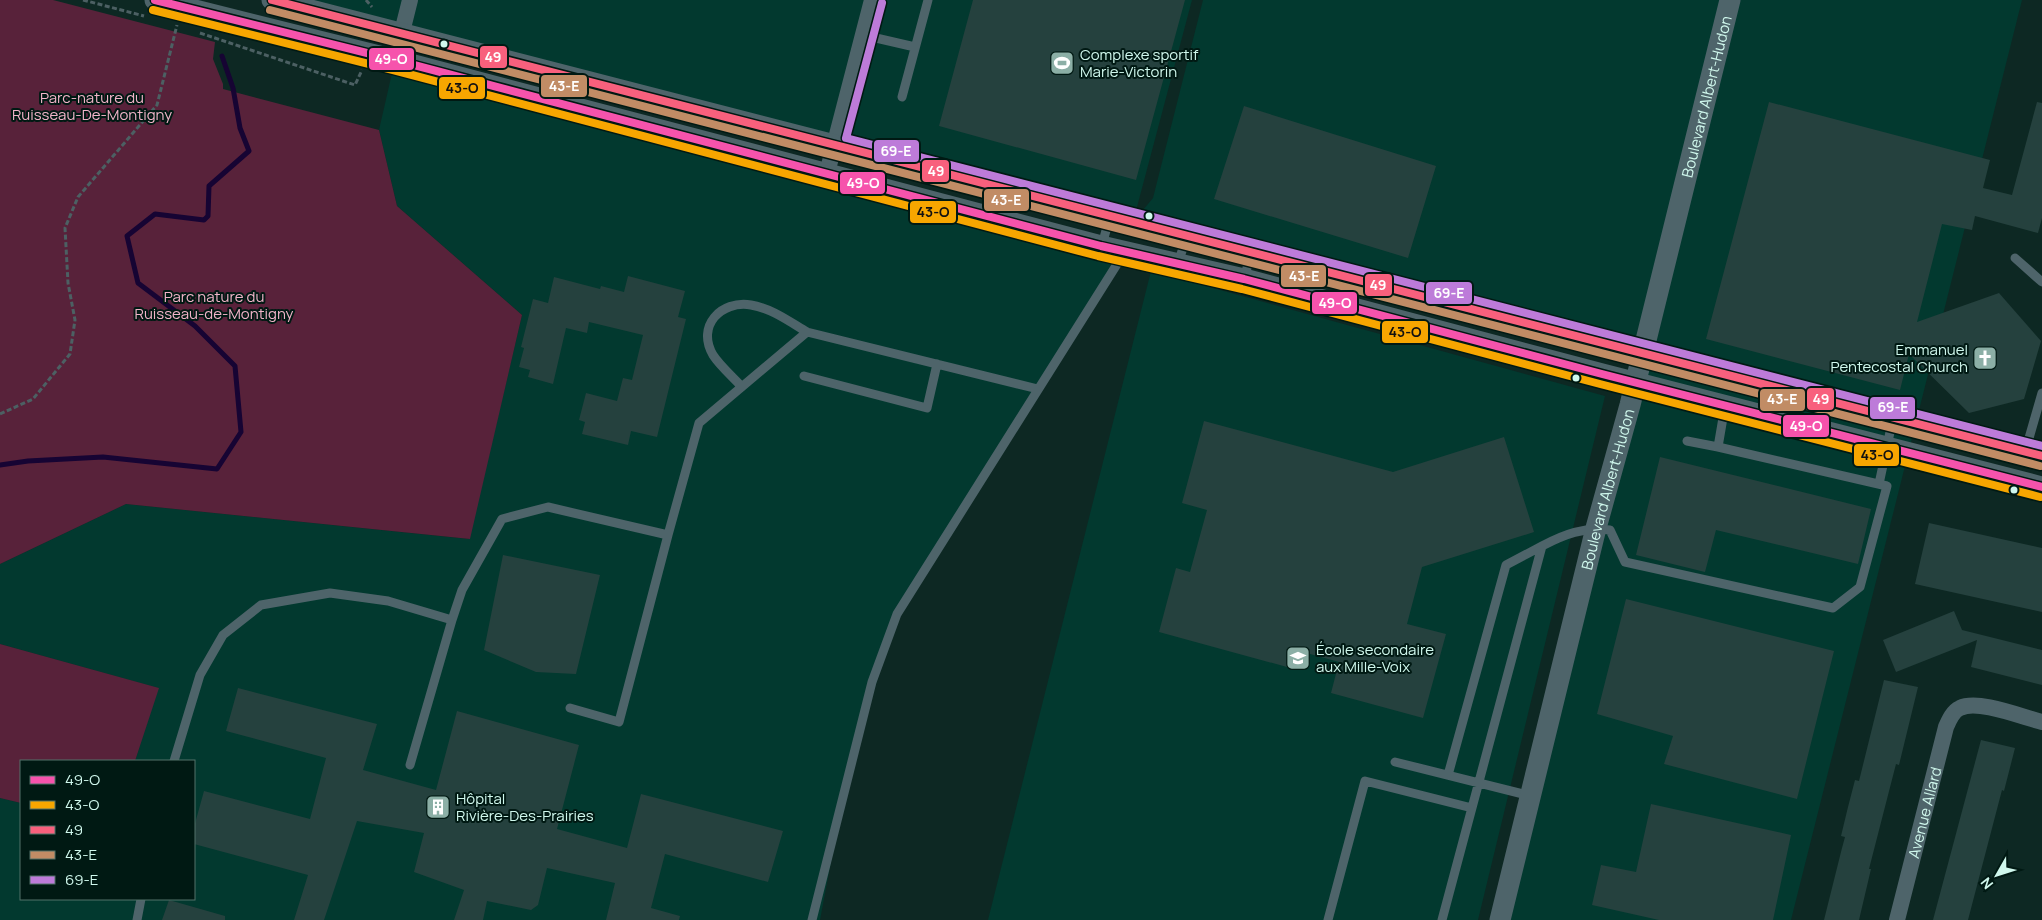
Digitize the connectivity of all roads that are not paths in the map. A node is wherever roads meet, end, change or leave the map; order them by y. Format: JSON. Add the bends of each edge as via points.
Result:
{"nodes":[{"id":1,"x":272,"y":0,"type":"edge"},
{"id":2,"x":410,"y":0,"type":"edge"},
{"id":3,"x":872,"y":0,"type":"edge"},
{"id":4,"x":928,"y":0,"type":"edge"},
{"id":5,"x":1730,"y":0,"type":"edge"},
{"id":6,"x":152,"y":9,"type":"edge"},
{"id":7,"x":402,"y":33,"type":"junction"},
{"id":8,"x":863,"y":34,"type":"junction"},
{"id":9,"x":915,"y":46,"type":"junction"},
{"id":10,"x":395,"y":60,"type":"junction"},
{"id":11,"x":902,"y":97,"type":"dead end"},
{"id":12,"x":834,"y":145,"type":"junction"},
{"id":13,"x":827,"y":173,"type":"junction"},
{"id":14,"x":1110,"y":216,"type":"junction"},
{"id":15,"x":1187,"y":236,"type":"junction"},
{"id":16,"x":1102,"y":246,"type":"junction"},
{"id":17,"x":1125,"y":251,"type":"junction"},
{"id":18,"x":1251,"y":253,"type":"junction"},
{"id":19,"x":2015,"y":258,"type":"dead end"},
{"id":20,"x":1178,"y":263,"type":"junction"},
{"id":21,"x":1244,"y":280,"type":"junction"},
{"id":22,"x":2042,"y":282,"type":"edge"},
{"id":23,"x":807,"y":332,"type":"junction"},
{"id":24,"x":1643,"y":354,"type":"junction"},
{"id":25,"x":936,"y":364,"type":"junction"},
{"id":26,"x":804,"y":376,"type":"dead end"},
{"id":27,"x":1635,"y":382,"type":"junction"},
{"id":28,"x":742,"y":387,"type":"junction"},
{"id":29,"x":1038,"y":389,"type":"junction"},
{"id":30,"x":2042,"y":393,"type":"edge"},
{"id":31,"x":1725,"y":405,"type":"junction"},
{"id":32,"x":1893,"y":418,"type":"junction"},
{"id":33,"x":1687,"y":441,"type":"dead end"},
{"id":34,"x":1718,"y":447,"type":"junction"},
{"id":35,"x":1886,"y":447,"type":"junction"},
{"id":36,"x":2034,"y":454,"type":"edge"},
{"id":37,"x":1879,"y":484,"type":"junction"},
{"id":38,"x":2042,"y":487,"type":"edge"},
{"id":39,"x":1596,"y":528,"type":"junction"},
{"id":40,"x":668,"y":535,"type":"junction"},
{"id":41,"x":1542,"y":546,"type":"junction"},
{"id":42,"x":452,"y":620,"type":"junction"},
{"id":43,"x":570,"y":708,"type":"dead end"},
{"id":44,"x":2042,"y":722,"type":"edge"},
{"id":45,"x":174,"y":760,"type":"edge"},
{"id":46,"x":1395,"y":762,"type":"dead end"},
{"id":47,"x":410,"y":765,"type":"dead end"},
{"id":48,"x":1448,"y":775,"type":"junction"},
{"id":49,"x":1478,"y":782,"type":"junction"},
{"id":50,"x":1532,"y":796,"type":"junction"},
{"id":51,"x":1472,"y":808,"type":"junction"},
{"id":52,"x":141,"y":900,"type":"edge"},
{"id":53,"x":137,"y":920,"type":"edge"},
{"id":54,"x":812,"y":920,"type":"edge"},
{"id":55,"x":1328,"y":920,"type":"edge"},
{"id":56,"x":1442,"y":920,"type":"edge"},
{"id":57,"x":1500,"y":920,"type":"edge"},
{"id":58,"x":1897,"y":920,"type":"edge"}],
"edges":[{"from":1,"to":7,"type":"street"},
{"from":2,"to":7,"type":"street"},
{"from":3,"to":8,"type":"street"},
{"from":4,"to":9,"type":"lane"},
{"from":5,"to":24,"type":"street","name":"Boulevard Albert-Hudon"},
{"from":6,"to":10,"type":"street"},
{"from":7,"to":10,"type":"street"},
{"from":7,"to":12,"type":"street"},
{"from":8,"to":9,"type":"lane"},
{"from":8,"to":12,"type":"street"},
{"from":9,"to":11,"type":"lane"},
{"from":10,"to":13,"type":"street"},
{"from":12,"to":13,"type":"street"},
{"from":12,"to":14,"type":"street"},
{"from":13,"to":16,"type":"street"},
{"from":14,"to":15,"type":"street"},
{"from":14,"to":16,"type":"lane"},
{"from":15,"to":18,"type":"street"},
{"from":15,"to":20,"type":"lane"},
{"from":16,"to":17,"type":"street"},
{"from":17,"to":20,"type":"street"},
{"from":17,"to":29,"type":"lane"},
{"from":18,"to":21,"type":"lane"},
{"from":18,"to":24,"type":"street"},
{"from":19,"to":22,"type":"lane"},
{"from":20,"to":21,"type":"street"},
{"from":21,"to":27,"type":"street"},
{"from":23,"to":25,"type":"lane"},
{"from":23,"to":28,"type":"lane"},
{"from":23,"to":28,"type":"lane","via":[[783,317],[752,305],[732,305],[720,312],[709,323],[708,339],[713,355]]},
{"from":24,"to":27,"type":"street","name":"Boulevard Albert-Hudon"},
{"from":24,"to":32,"type":"street"},
{"from":25,"to":26,"type":"lane","via":[[927,408]]},
{"from":25,"to":29,"type":"lane"},
{"from":27,"to":31,"type":"street"},
{"from":27,"to":39,"type":"street","name":"Boulevard Albert-Hudon"},
{"from":28,"to":40,"type":"lane","via":[[699,423]]},
{"from":29,"to":54,"type":"lane","via":[[897,614],[872,682]]},
{"from":30,"to":36,"type":"lane"},
{"from":31,"to":34,"type":"lane"},
{"from":31,"to":35,"type":"street"},
{"from":32,"to":35,"type":"lane"},
{"from":32,"to":36,"type":"street"},
{"from":33,"to":34,"type":"lane"},
{"from":34,"to":37,"type":"lane"},
{"from":35,"to":37,"type":"lane"},
{"from":35,"to":38,"type":"street"},
{"from":37,"to":39,"type":"lane","via":[[1887,486],[1860,587],[1833,608],[1625,562],[1610,530]]},
{"from":39,"to":41,"type":"lane","via":[[1565,534]]},
{"from":39,"to":50,"type":"street","name":"Boulevard Albert-Hudon"},
{"from":40,"to":42,"type":"lane","via":[[548,507],[502,519],[462,590]]},
{"from":40,"to":43,"type":"lane","via":[[619,722]]},
{"from":41,"to":48,"type":"lane","via":[[1506,565]]},
{"from":41,"to":49,"type":"lane"},
{"from":42,"to":45,"type":"lane","via":[[388,601],[330,594],[260,605],[223,635],[200,675]]},
{"from":42,"to":47,"type":"lane"},
{"from":44,"to":58,"type":"street","name":"Avenue Allard","via":[[1973,705],[1959,708],[1951,716]]},
{"from":46,"to":48,"type":"lane"},
{"from":48,"to":49,"type":"lane"},
{"from":49,"to":50,"type":"lane"},
{"from":49,"to":51,"type":"lane"},
{"from":50,"to":57,"type":"street","name":"Boulevard Albert-Hudon"},
{"from":51,"to":55,"type":"lane","via":[[1365,781]]},
{"from":51,"to":56,"type":"lane"},
{"from":52,"to":53,"type":"lane"}]}
